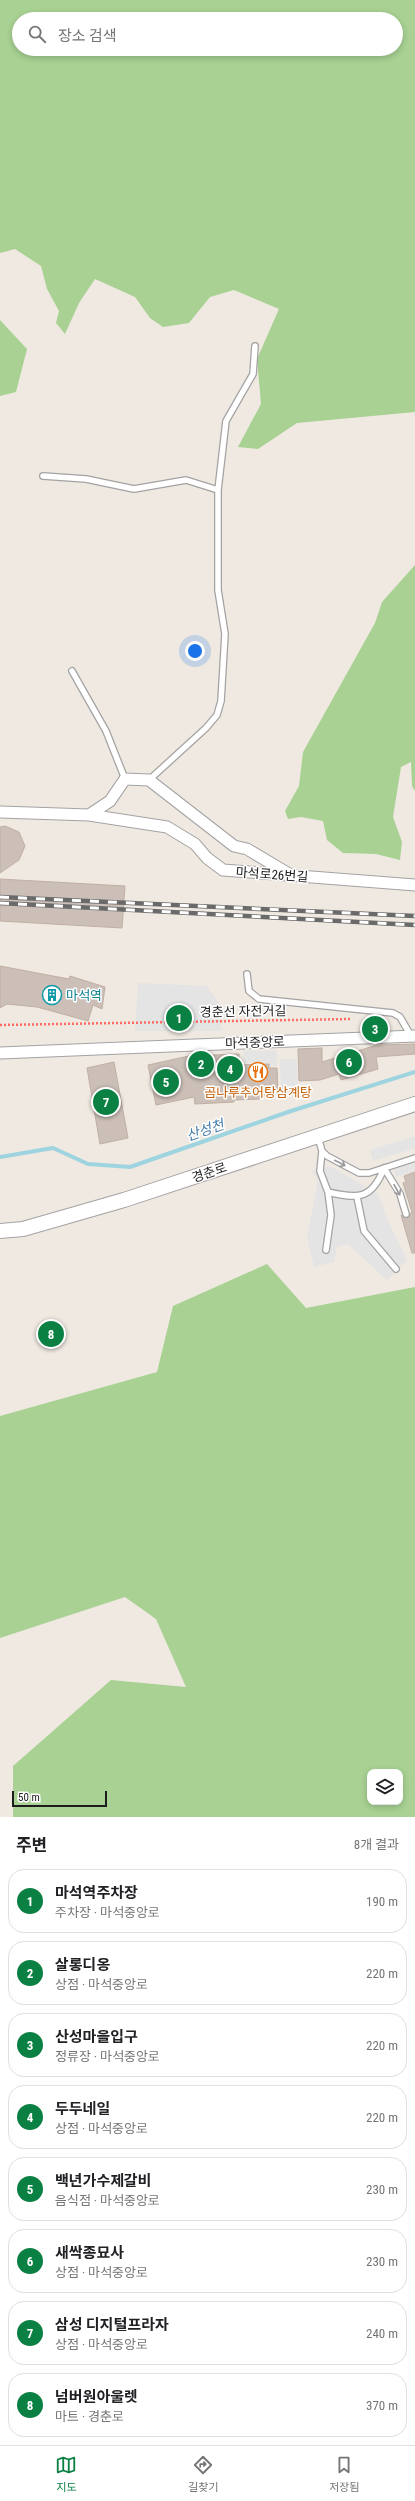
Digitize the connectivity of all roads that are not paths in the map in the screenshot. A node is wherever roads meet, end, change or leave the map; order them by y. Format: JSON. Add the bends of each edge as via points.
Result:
{"nodes":[{"id":1,"x":255,"y":346,"type":"dead end"},
{"id":2,"x":43,"y":476,"type":"dead end"},
{"id":3,"x":218,"y":490,"type":"junction"},
{"id":4,"x":72,"y":671,"type":"dead end"},
{"id":5,"x":125,"y":779,"type":"junction"},
{"id":6,"x":149,"y":780,"type":"junction"},
{"id":7,"x":0,"y":812,"type":"edge"},
{"id":8,"x":89,"y":815,"type":"junction"},
{"id":9,"x":289,"y":874,"type":"junction"},
{"id":10,"x":415,"y":885,"type":"edge"},
{"id":11,"x":247,"y":974,"type":"dead end"},
{"id":12,"x":413,"y":1036,"type":"edge"},
{"id":13,"x":0,"y":1053,"type":"edge"},
{"id":14,"x":415,"y":1104,"type":"edge"},
{"id":15,"x":317,"y":1135,"type":"junction"},
{"id":16,"x":322,"y":1151,"type":"junction"},
{"id":17,"x":415,"y":1158,"type":"edge"},
{"id":18,"x":384,"y":1168,"type":"junction"},
{"id":19,"x":328,"y":1192,"type":"junction"},
{"id":20,"x":357,"y":1197,"type":"junction"},
{"id":21,"x":406,"y":1214,"type":"dead end"},
{"id":22,"x":0,"y":1231,"type":"edge"},
{"id":23,"x":326,"y":1250,"type":"dead end"},
{"id":24,"x":396,"y":1269,"type":"dead end"}],
"edges":[{"from":1,"to":3,"type":"lane","via":[[253,374],[226,421]]},
{"from":2,"to":3,"type":"lane","via":[[86,479],[134,489],[186,480]]},
{"from":3,"to":6,"type":"lane","via":[[218,590],[225,634],[222,701],[217,715],[206,728]]},
{"from":4,"to":5,"type":"lane","via":[[106,731]]},
{"from":5,"to":6,"type":"street"},
{"from":5,"to":8,"type":"street","via":[[110,802]]},
{"from":6,"to":9,"type":"street","via":[[234,846],[247,849]]},
{"from":7,"to":8,"type":"street","name":"마석로26번길"},
{"from":8,"to":9,"type":"street","name":"마석로26번길","via":[[167,827],[195,844],[207,858],[223,870]]},
{"from":9,"to":10,"type":"street","name":"마석로26번길"},
{"from":11,"to":12,"type":"lane","via":[[249,991],[259,999],[393,1013],[405,1023]]},
{"from":12,"to":13,"type":"street","name":"마석중앙로"},
{"from":14,"to":15,"type":"street","name":"경춘로"},
{"from":15,"to":16,"type":"lane"},
{"from":15,"to":22,"type":"street","name":"경춘로","via":[[124,1200],[22,1229]]},
{"from":16,"to":18,"type":"lane","one_way":true,"via":[[359,1173]]},
{"from":16,"to":19,"type":"lane","via":[[320,1171]]},
{"from":17,"to":18,"type":"lane"},
{"from":18,"to":20,"type":"lane","via":[[376,1184]]},
{"from":18,"to":21,"type":"lane","one_way":true,"via":[[400,1194]]},
{"from":19,"to":20,"type":"lane"},
{"from":19,"to":23,"type":"lane","via":[[331,1215]]},
{"from":20,"to":24,"type":"lane","via":[[364,1231]]}]}
